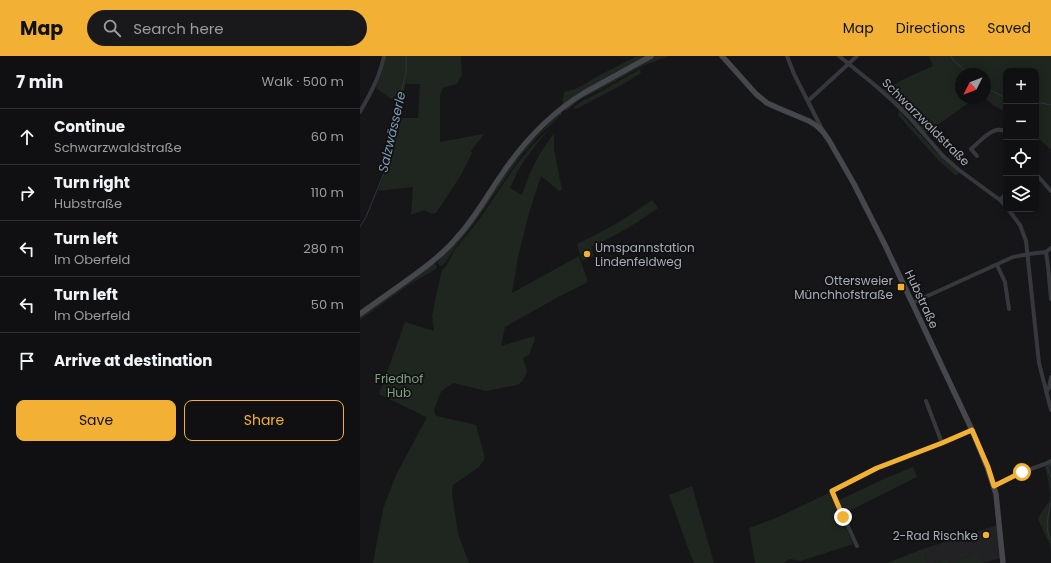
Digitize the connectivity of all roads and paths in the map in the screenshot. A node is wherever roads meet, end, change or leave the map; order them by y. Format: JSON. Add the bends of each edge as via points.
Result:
{"nodes":[{"id":1,"x":384,"y":56,"type":"edge"},
{"id":2,"x":651,"y":56,"type":"edge"},
{"id":3,"x":722,"y":56,"type":"edge"},
{"id":4,"x":787,"y":56,"type":"edge"},
{"id":5,"x":839,"y":56,"type":"edge"},
{"id":6,"x":857,"y":56,"type":"edge"},
{"id":7,"x":849,"y":64,"type":"junction"},
{"id":8,"x":808,"y":101,"type":"junction"},
{"id":9,"x":360,"y":112,"type":"edge"},
{"id":10,"x":1003,"y":130,"type":"edge"},
{"id":11,"x":824,"y":134,"type":"junction"},
{"id":12,"x":977,"y":156,"type":"dead end"},
{"id":13,"x":1038,"y":176,"type":"edge"},
{"id":14,"x":1051,"y":191,"type":"edge"},
{"id":15,"x":1003,"y":197,"type":"edge"},
{"id":16,"x":1000,"y":200,"type":"junction"},
{"id":17,"x":1003,"y":203,"type":"edge"},
{"id":18,"x":1010,"y":212,"type":"edge"},
{"id":19,"x":1051,"y":248,"type":"edge"},
{"id":20,"x":1046,"y":252,"type":"junction"},
{"id":21,"x":1028,"y":254,"type":"junction"},
{"id":22,"x":997,"y":265,"type":"junction"},
{"id":23,"x":1050,"y":266,"type":"edge"},
{"id":24,"x":1051,"y":299,"type":"edge"},
{"id":25,"x":912,"y":303,"type":"junction"},
{"id":26,"x":1009,"y":309,"type":"dead end"},
{"id":27,"x":360,"y":314,"type":"edge"},
{"id":28,"x":1042,"y":376,"type":"junction"},
{"id":29,"x":1051,"y":378,"type":"edge"},
{"id":30,"x":1046,"y":392,"type":"junction"},
{"id":31,"x":926,"y":401,"type":"dead end"},
{"id":32,"x":1051,"y":410,"type":"edge"},
{"id":33,"x":972,"y":430,"type":"junction"},
{"id":34,"x":942,"y":443,"type":"junction"},
{"id":35,"x":1051,"y":460,"type":"edge"},
{"id":36,"x":994,"y":486,"type":"junction"},
{"id":37,"x":856,"y":546,"type":"dead end"},
{"id":38,"x":1003,"y":563,"type":"edge"}],
"edges":[{"from":1,"to":9,"type":"street","via":[[377,81]]},
{"from":2,"to":27,"type":"main road","via":[[584,93],[561,109],[515,156],[470,222],[448,247]]},
{"from":3,"to":11,"type":"main road","via":[[756,94],[768,103],[809,121]]},
{"from":4,"to":8,"type":"street","name":"Hubstraße"},
{"from":5,"to":7,"type":"street","name":"Schwarzwaldstraße"},
{"from":6,"to":7,"type":"street"},
{"from":7,"to":8,"type":"street"},
{"from":7,"to":16,"type":"street","name":"Schwarzwaldstraße","via":[[895,103],[943,156]]},
{"from":8,"to":11,"type":"street","name":"Hubstraße"},
{"from":10,"to":12,"type":"street","via":[[996,129],[971,149]]},
{"from":11,"to":25,"type":"main road","name":"Hubstraße","via":[[866,206]]},
{"from":13,"to":14,"type":"street"},
{"from":15,"to":16,"type":"street"},
{"from":16,"to":17,"type":"street","name":"Schwarzwaldstraße"},
{"from":18,"to":21,"type":"street","via":[[1020,225]]},
{"from":19,"to":20,"type":"street"},
{"from":20,"to":21,"type":"street"},
{"from":20,"to":23,"type":"street"},
{"from":21,"to":22,"type":"street","via":[[1013,257]]},
{"from":21,"to":28,"type":"street"},
{"from":22,"to":25,"type":"street"},
{"from":22,"to":26,"type":"street","via":[[1004,282]]},
{"from":23,"to":24,"type":"street"},
{"from":25,"to":33,"type":"main road","name":"Hubstraße"},
{"from":28,"to":29,"type":"street","via":[[1045,379]]},
{"from":28,"to":30,"type":"street"},
{"from":29,"to":30,"type":"street"},
{"from":30,"to":32,"type":"street"},
{"from":31,"to":34,"type":"street"},
{"from":33,"to":34,"type":"street"},
{"from":33,"to":36,"type":"main road","name":"Hubstraße"},
{"from":34,"to":37,"type":"street","via":[[877,468],[832,491]]},
{"from":35,"to":36,"type":"street"},
{"from":36,"to":38,"type":"main road","name":"Hubstraße"}]}
